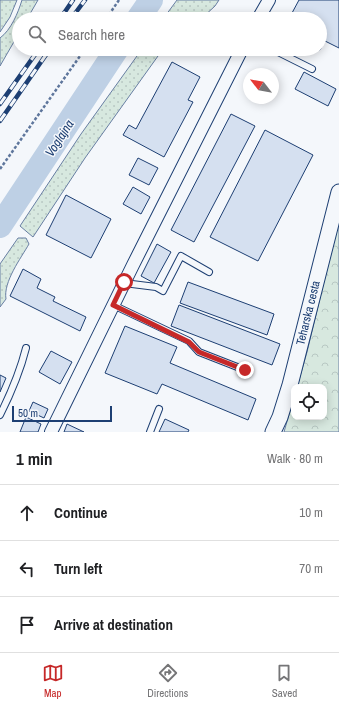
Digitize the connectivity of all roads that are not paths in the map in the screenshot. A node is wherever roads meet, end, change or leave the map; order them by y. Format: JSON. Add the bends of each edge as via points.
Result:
{"nodes":[{"id":1,"x":269,"y":0,"type":"edge"},
{"id":2,"x":262,"y":12,"type":"edge"},
{"id":3,"x":238,"y":56,"type":"edge"},
{"id":4,"x":286,"y":56,"type":"edge"},
{"id":5,"x":312,"y":69,"type":"dead end"},
{"id":6,"x":339,"y":192,"type":"edge"},
{"id":7,"x":210,"y":272,"type":"dead end"},
{"id":8,"x":124,"y":282,"type":"junction"},
{"id":9,"x":113,"y":305,"type":"junction"},
{"id":10,"x":26,"y":348,"type":"dead end"},
{"id":11,"x":245,"y":370,"type":"dead end"},
{"id":12,"x":159,"y":409,"type":"dead end"},
{"id":13,"x":0,"y":415,"type":"edge"},
{"id":14,"x":51,"y":432,"type":"edge"},
{"id":15,"x":150,"y":432,"type":"edge"},
{"id":16,"x":273,"y":432,"type":"edge"}],
"edges":[{"from":1,"to":2,"type":"street"},
{"from":3,"to":8,"type":"street"},
{"from":4,"to":5,"type":"lane"},
{"from":6,"to":16,"type":"street","name":"Teharska cesta","via":[[290,385]]},
{"from":7,"to":8,"type":"lane","via":[[181,256],[163,291],[156,287]]},
{"from":8,"to":9,"type":"street"},
{"from":9,"to":11,"type":"lane","via":[[189,342],[199,352]]},
{"from":9,"to":14,"type":"street"},
{"from":10,"to":13,"type":"lane","via":[[15,385]]},
{"from":12,"to":15,"type":"lane"}]}
